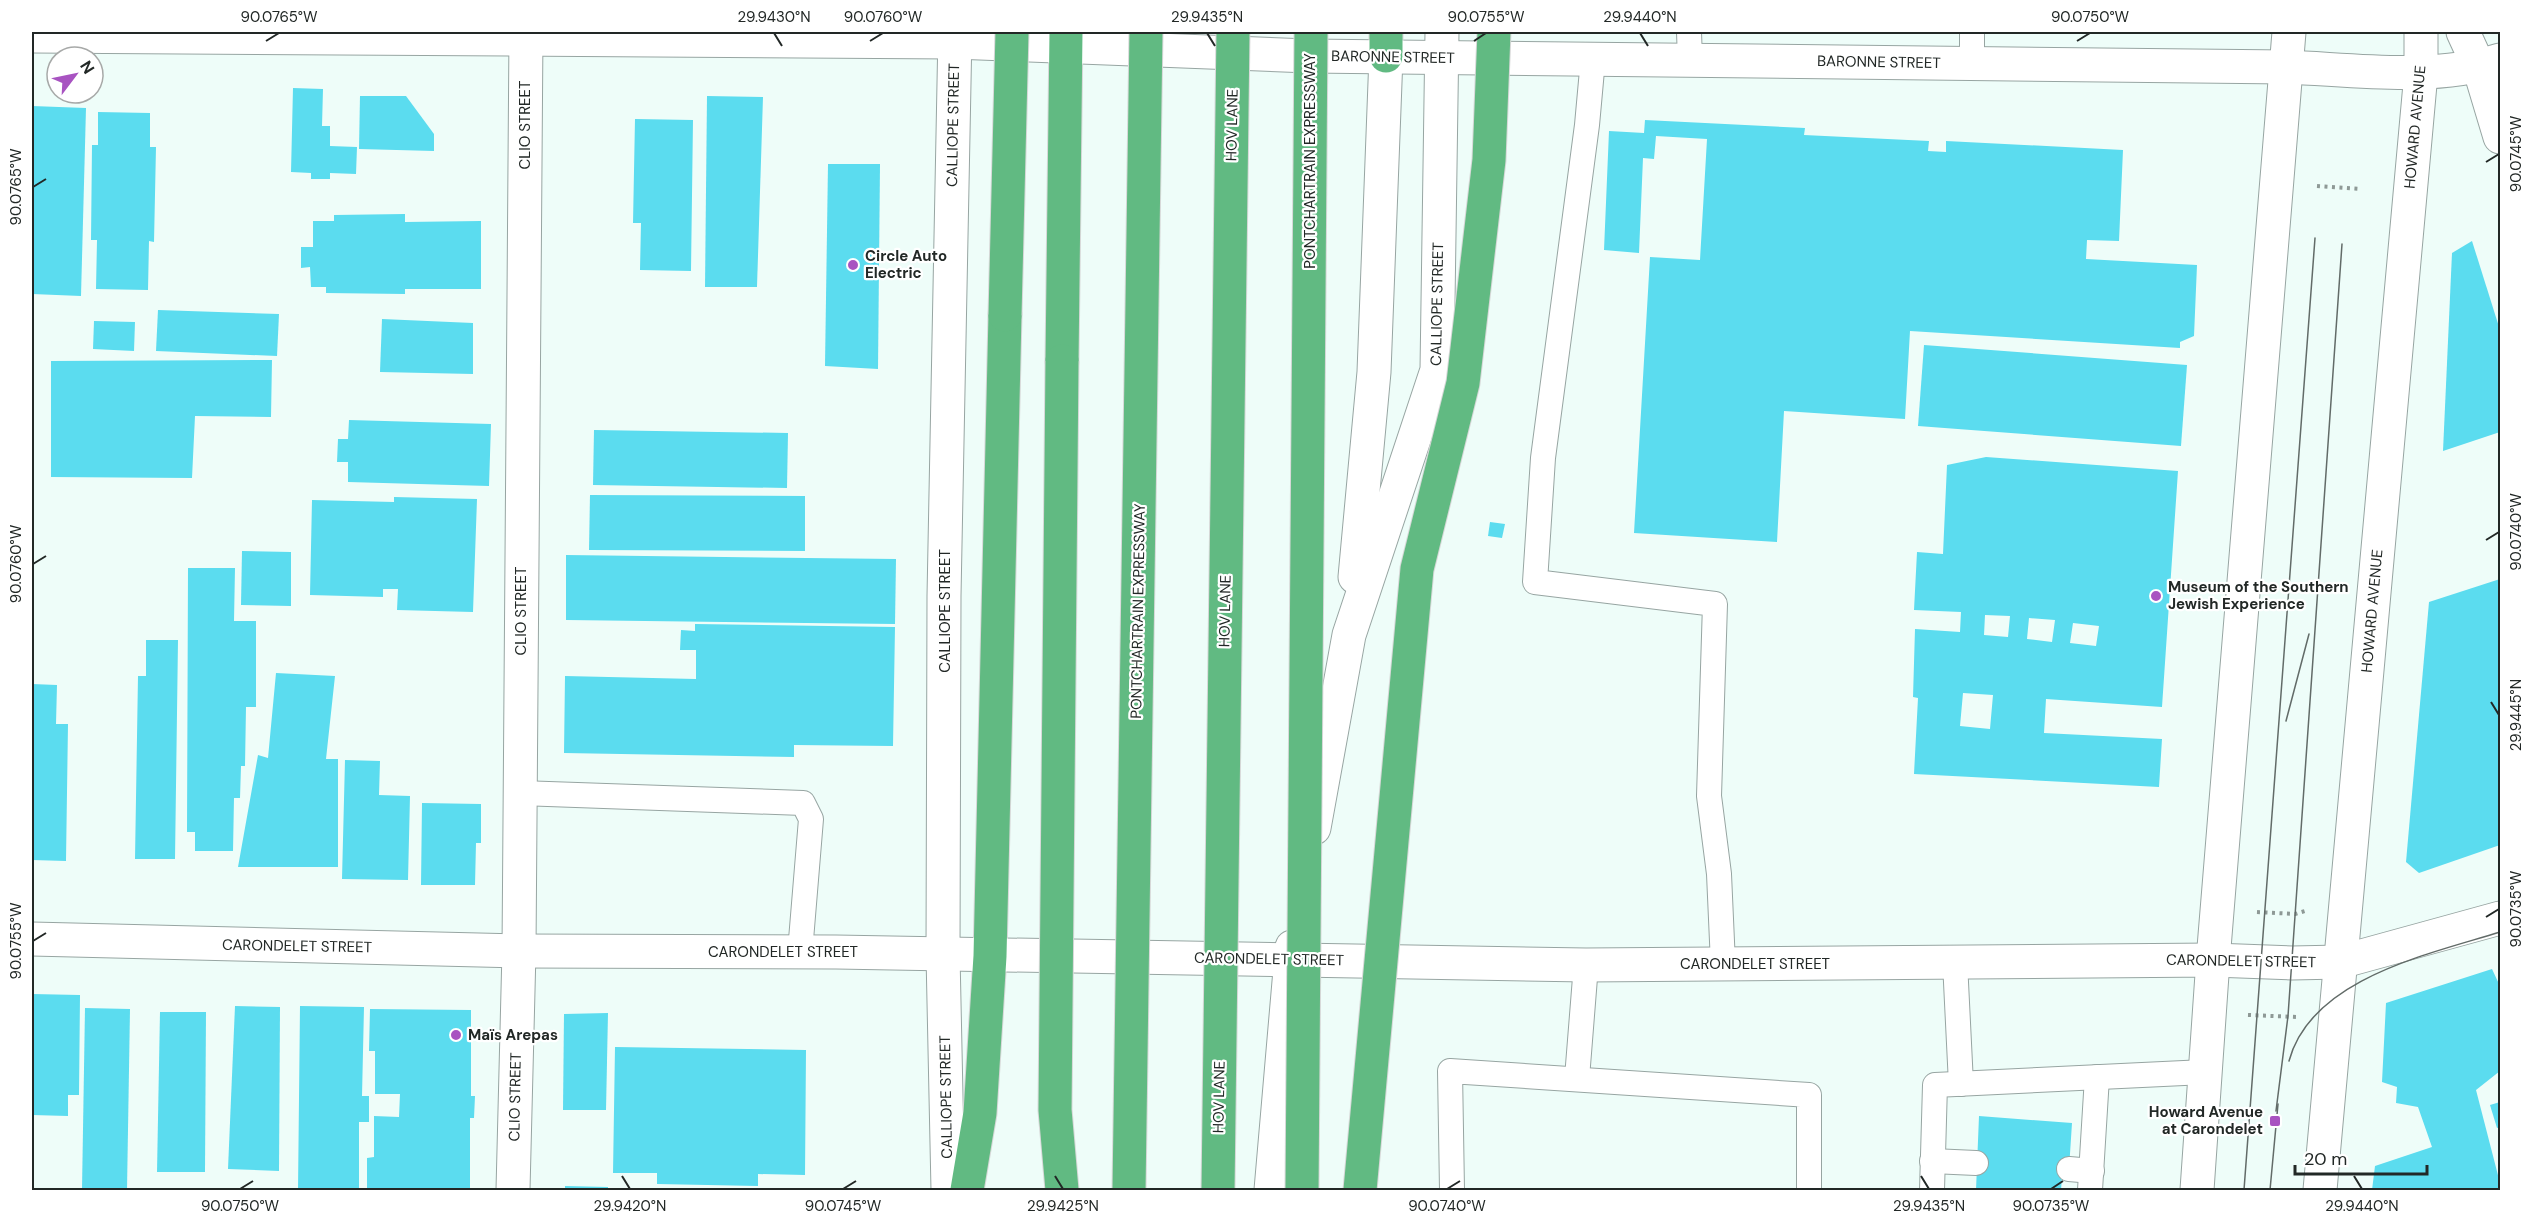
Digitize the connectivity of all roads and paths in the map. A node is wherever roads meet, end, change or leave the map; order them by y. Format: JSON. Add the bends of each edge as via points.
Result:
{"nodes":[{"id":1,"x":1012,"y":32,"type":"edge"},
{"id":2,"x":1146,"y":32,"type":"edge"},
{"id":3,"x":1233,"y":32,"type":"edge"},
{"id":4,"x":1311,"y":32,"type":"edge"},
{"id":5,"x":1494,"y":32,"type":"edge"},
{"id":6,"x":1972,"y":32,"type":"edge"},
{"id":7,"x":2289,"y":32,"type":"edge"},
{"id":8,"x":2421,"y":32,"type":"edge"},
{"id":9,"x":2463,"y":32,"type":"edge"},
{"id":10,"x":525,"y":35,"type":"edge"},
{"id":11,"x":32,"y":36,"type":"edge"},
{"id":12,"x":954,"y":37,"type":"edge"},
{"id":13,"x":1066,"y":39,"type":"edge"},
{"id":14,"x":1386,"y":44,"type":"edge"},
{"id":15,"x":1441,"y":44,"type":"edge"},
{"id":16,"x":1689,"y":46,"type":"edge"},
{"id":17,"x":1593,"y":59,"type":"junction"},
{"id":18,"x":1972,"y":63,"type":"junction"},
{"id":19,"x":2490,"y":63,"type":"edge"},
{"id":20,"x":2287,"y":67,"type":"junction"},
{"id":21,"x":2421,"y":73,"type":"junction"},
{"id":22,"x":2500,"y":137,"type":"edge"},
{"id":23,"x":2316,"y":186,"type":"dead end"},
{"id":24,"x":2361,"y":189,"type":"dead end"},
{"id":25,"x":1349,"y":635,"type":"junction"},
{"id":26,"x":520,"y":793,"type":"junction"},
{"id":27,"x":2305,"y":911,"type":"dead end"},
{"id":28,"x":2253,"y":912,"type":"dead end"},
{"id":29,"x":2500,"y":918,"type":"edge"},
{"id":30,"x":32,"y":939,"type":"edge"},
{"id":31,"x":519,"y":951,"type":"junction"},
{"id":32,"x":800,"y":952,"type":"junction"},
{"id":33,"x":943,"y":955,"type":"junction"},
{"id":34,"x":990,"y":956,"type":"junction"},
{"id":35,"x":1290,"y":958,"type":"junction"},
{"id":36,"x":2213,"y":960,"type":"junction"},
{"id":37,"x":1955,"y":962,"type":"junction"},
{"id":38,"x":2340,"y":962,"type":"junction"},
{"id":39,"x":1723,"y":964,"type":"junction"},
{"id":40,"x":1586,"y":965,"type":"junction"},
{"id":41,"x":2245,"y":1015,"type":"dead end"},
{"id":42,"x":2301,"y":1017,"type":"dead end"},
{"id":43,"x":2205,"y":1072,"type":"junction"},
{"id":44,"x":2097,"y":1077,"type":"junction"},
{"id":45,"x":1577,"y":1078,"type":"junction"},
{"id":46,"x":1961,"y":1084,"type":"junction"},
{"id":47,"x":1932,"y":1161,"type":"junction"},
{"id":48,"x":1976,"y":1163,"type":"dead end"},
{"id":49,"x":2084,"y":1177,"type":"edge"},
{"id":50,"x":513,"y":1191,"type":"edge"},
{"id":51,"x":948,"y":1191,"type":"edge"},
{"id":52,"x":967,"y":1191,"type":"edge"},
{"id":53,"x":1062,"y":1191,"type":"edge"},
{"id":54,"x":1130,"y":1191,"type":"edge"},
{"id":55,"x":1218,"y":1191,"type":"edge"},
{"id":56,"x":1271,"y":1191,"type":"edge"},
{"id":57,"x":1302,"y":1191,"type":"edge"},
{"id":58,"x":1360,"y":1191,"type":"edge"},
{"id":59,"x":1452,"y":1191,"type":"edge"},
{"id":60,"x":1809,"y":1191,"type":"edge"},
{"id":61,"x":1932,"y":1191,"type":"edge"},
{"id":62,"x":2197,"y":1191,"type":"edge"},
{"id":63,"x":2320,"y":1191,"type":"edge"}],
"edges":[{"from":1,"to":34,"type":"highway","bridge":true},
{"from":2,"to":54,"type":"highway","name":"PONTCHARTRAIN EXPRESSWAY","bridge":true},
{"from":3,"to":55,"type":"highway","name":"HOV LANE","bridge":true},
{"from":4,"to":57,"type":"highway","name":"PONTCHARTRAIN EXPRESSWAY","bridge":true},
{"from":5,"to":58,"type":"highway","bridge":true,"via":[[1489,160],[1463,383],[1417,570]]},
{"from":6,"to":18,"type":"lane"},
{"from":7,"to":20,"type":"street"},
{"from":8,"to":21,"type":"street","name":"HOWARD AVENUE"},
{"from":9,"to":19,"type":"street"},
{"from":10,"to":11,"type":"street","name":"BARONNE STREET"},
{"from":10,"to":12,"type":"street","name":"BARONNE STREET"},
{"from":10,"to":26,"type":"street","name":"CLIO STREET"},
{"from":12,"to":13,"type":"street","name":"BARONNE STREET"},
{"from":12,"to":33,"type":"street","name":"CALLIOPE STREET","via":[[944,596]]},
{"from":13,"to":14,"type":"street","name":"BARONNE STREET","via":[[1309,56]]},
{"from":13,"to":53,"type":"highway","bridge":true,"via":[[1055,1110]]},
{"from":14,"to":15,"type":"street","name":"BARONNE STREET"},
{"from":14,"to":25,"type":"street","name":"CALLIOPE STREET","via":[[1374,372]]},
{"from":15,"to":17,"type":"street","name":"BARONNE STREET"},
{"from":15,"to":25,"type":"street","name":"CALLIOPE STREET","via":[[1437,370]]},
{"from":16,"to":17,"type":"street","name":"BARONNE STREET"},
{"from":16,"to":18,"type":"street","name":"BARONNE STREET"},
{"from":17,"to":39,"type":"lane","via":[[1543,458],[1535,582],[1715,604],[1709,796],[1719,874]]},
{"from":18,"to":20,"type":"street","name":"BARONNE STREET"},
{"from":19,"to":21,"type":"street","name":"BARONNE STREET"},
{"from":19,"to":22,"type":"street"},
{"from":20,"to":21,"type":"street","name":"BARONNE STREET"},
{"from":20,"to":36,"type":"street"},
{"from":21,"to":38,"type":"street","name":"HOWARD AVENUE"},
{"from":23,"to":24,"type":"path"},
{"from":25,"to":35,"type":"street","name":"CALLIOPE STREET"},
{"from":26,"to":31,"type":"street","name":"CLIO STREET"},
{"from":26,"to":32,"type":"lane","via":[[803,803],[811,819]]},
{"from":27,"to":28,"type":"path"},
{"from":29,"to":38,"type":"street","name":"CARONDELET STREET"},
{"from":30,"to":31,"type":"street","name":"CARONDELET STREET"},
{"from":31,"to":32,"type":"street","name":"CARONDELET STREET"},
{"from":31,"to":50,"type":"street","name":"CLIO STREET"},
{"from":32,"to":33,"type":"street","name":"CARONDELET STREET"},
{"from":33,"to":34,"type":"street","name":"CARONDELET STREET"},
{"from":33,"to":51,"type":"street","name":"CALLIOPE STREET"},
{"from":34,"to":35,"type":"street","name":"CARONDELET STREET"},
{"from":34,"to":52,"type":"highway","via":[[980,1113]]},
{"from":35,"to":40,"type":"street","name":"CARONDELET STREET"},
{"from":35,"to":56,"type":"street","name":"CALLIOPE STREET"},
{"from":36,"to":37,"type":"street","name":"CARONDELET STREET"},
{"from":36,"to":38,"type":"street","name":"CARONDELET STREET"},
{"from":36,"to":43,"type":"street"},
{"from":37,"to":39,"type":"street","name":"CARONDELET STREET"},
{"from":37,"to":46,"type":"lane"},
{"from":38,"to":63,"type":"street","name":"HOWARD AVENUE"},
{"from":39,"to":40,"type":"street","name":"CARONDELET STREET"},
{"from":40,"to":45,"type":"lane"},
{"from":41,"to":42,"type":"path"},
{"from":43,"to":44,"type":"lane"},
{"from":43,"to":62,"type":"street"},
{"from":44,"to":46,"type":"lane"},
{"from":44,"to":49,"type":"lane"},
{"from":45,"to":59,"type":"lane","via":[[1450,1071]]},
{"from":45,"to":60,"type":"lane","via":[[1809,1095]]},
{"from":46,"to":47,"type":"lane","via":[[1935,1085]]},
{"from":47,"to":48,"type":"lane"},
{"from":47,"to":61,"type":"lane"}]}
